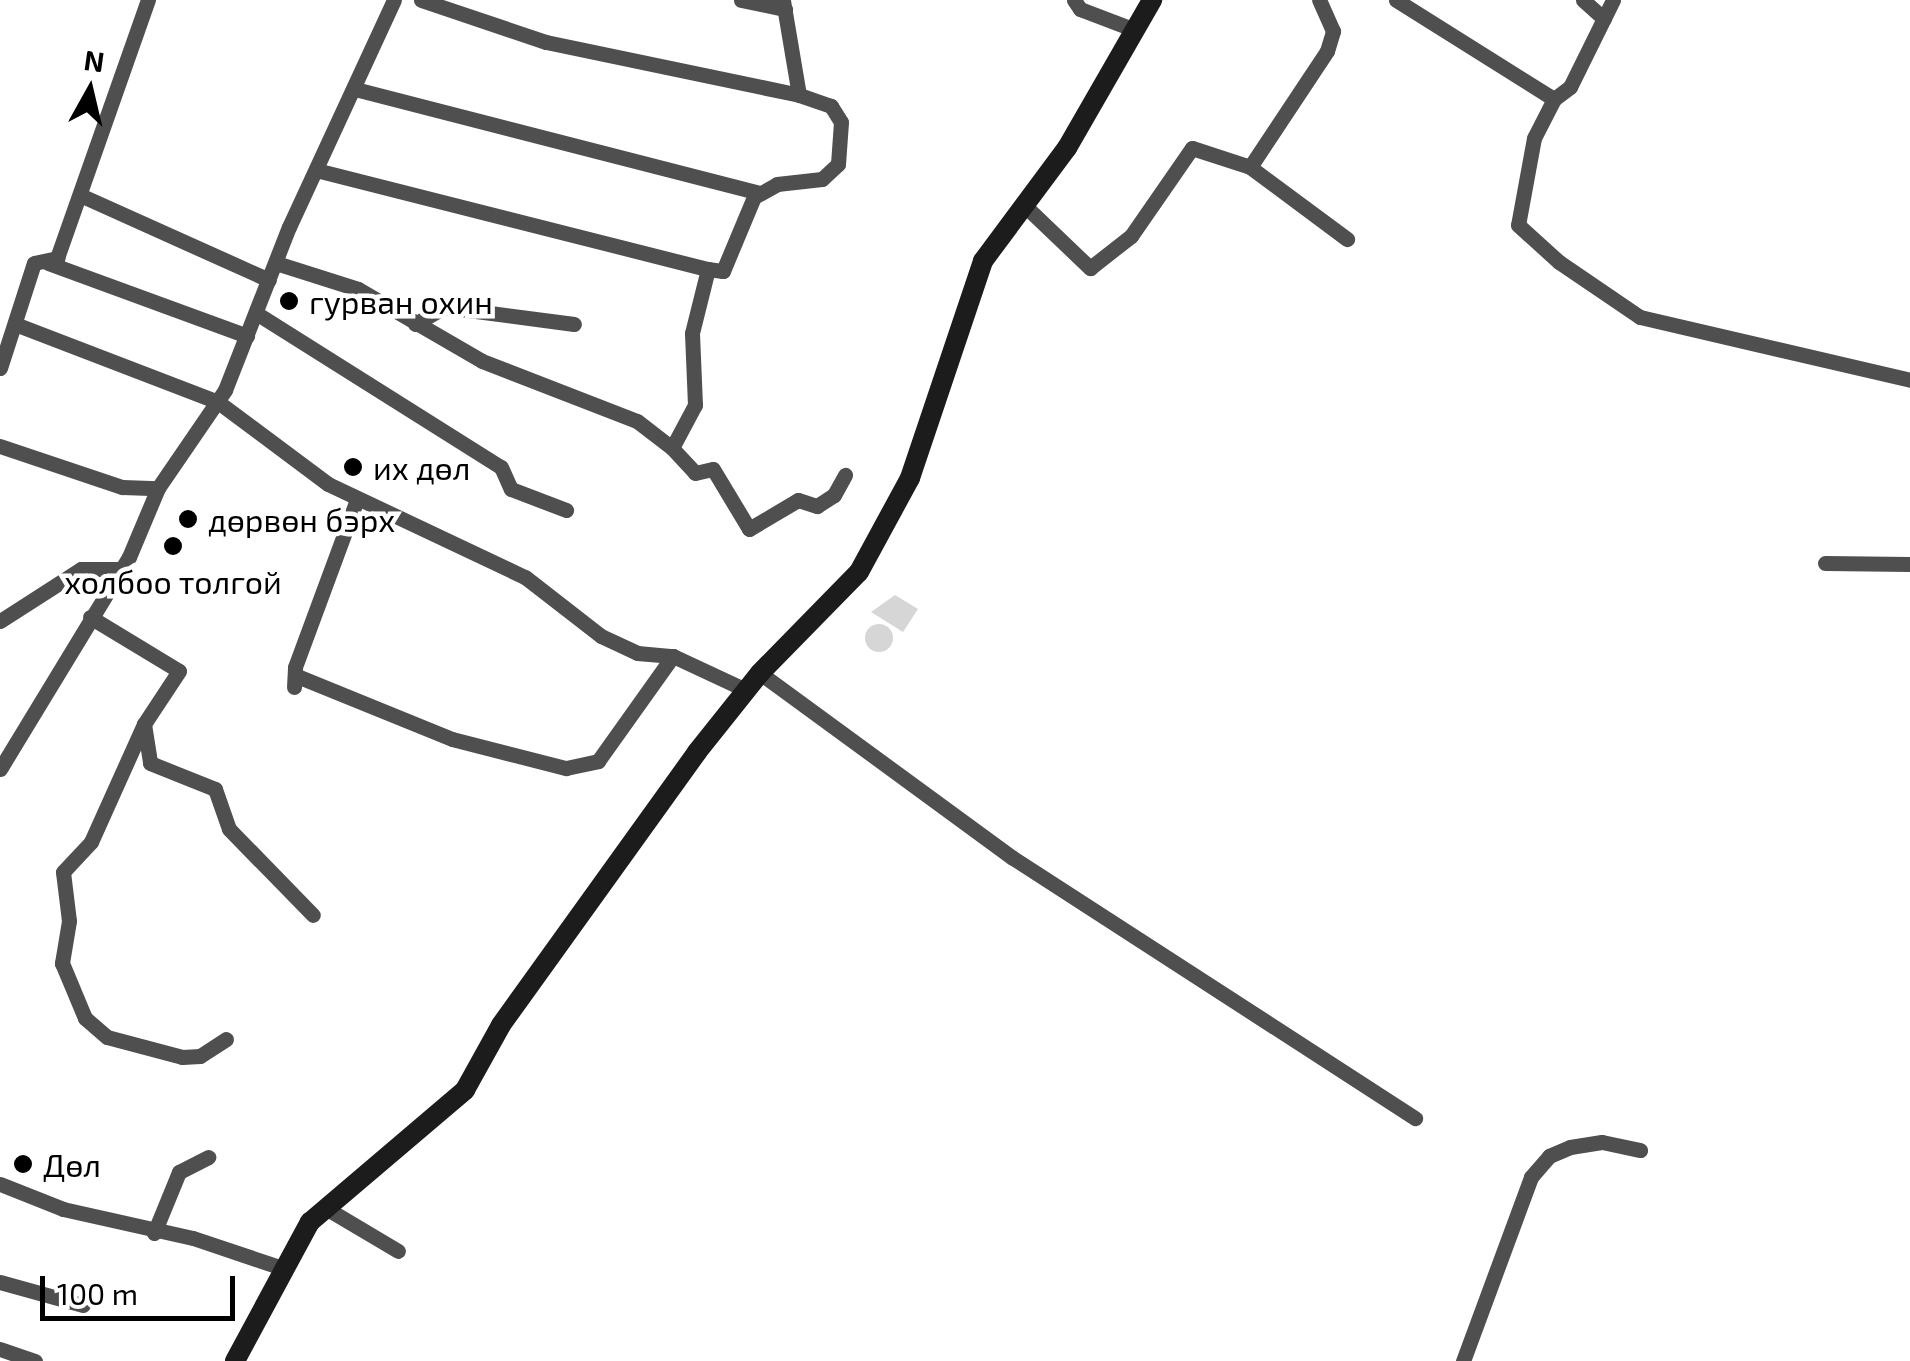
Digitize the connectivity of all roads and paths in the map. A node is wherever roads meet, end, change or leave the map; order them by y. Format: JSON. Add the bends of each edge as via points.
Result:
{"nodes":[{"id":1,"x":148,"y":0,"type":"edge"},
{"id":2,"x":394,"y":0,"type":"edge"},
{"id":3,"x":420,"y":0,"type":"edge"},
{"id":4,"x":741,"y":0,"type":"edge"},
{"id":5,"x":1074,"y":0,"type":"edge"},
{"id":6,"x":1152,"y":0,"type":"edge"},
{"id":7,"x":1319,"y":0,"type":"edge"},
{"id":8,"x":1396,"y":0,"type":"edge"},
{"id":9,"x":1583,"y":0,"type":"edge"},
{"id":10,"x":1613,"y":0,"type":"edge"},
{"id":11,"x":784,"y":4,"type":"edge"},
{"id":12,"x":1604,"y":19,"type":"junction"},
{"id":13,"x":1135,"y":30,"type":"junction"},
{"id":14,"x":355,"y":89,"type":"junction"},
{"id":15,"x":798,"y":95,"type":"junction"},
{"id":16,"x":1554,"y":99,"type":"junction"},
{"id":17,"x":1250,"y":167,"type":"junction"},
{"id":18,"x":316,"y":170,"type":"junction"},
{"id":19,"x":760,"y":193,"type":"junction"},
{"id":20,"x":80,"y":195,"type":"junction"},
{"id":21,"x":1023,"y":204,"type":"junction"},
{"id":22,"x":1347,"y":239,"type":"dead end"},
{"id":23,"x":48,"y":262,"type":"junction"},
{"id":24,"x":276,"y":263,"type":"junction"},
{"id":25,"x":708,"y":268,"type":"junction"},
{"id":26,"x":268,"y":280,"type":"junction"},
{"id":27,"x":256,"y":314,"type":"junction"},
{"id":28,"x":15,"y":324,"type":"junction"},
{"id":29,"x":415,"y":324,"type":"junction"},
{"id":30,"x":574,"y":324,"type":"dead end"},
{"id":31,"x":247,"y":336,"type":"junction"},
{"id":32,"x":0,"y":368,"type":"edge"},
{"id":33,"x":1910,"y":380,"type":"edge"},
{"id":34,"x":218,"y":402,"type":"junction"},
{"id":35,"x":0,"y":446,"type":"edge"},
{"id":36,"x":672,"y":448,"type":"junction"},
{"id":37,"x":845,"y":476,"type":"dead end"},
{"id":38,"x":158,"y":488,"type":"junction"},
{"id":39,"x":356,"y":498,"type":"junction"},
{"id":40,"x":566,"y":510,"type":"dead end"},
{"id":41,"x":1825,"y":563,"type":"dead end"},
{"id":42,"x":1910,"y":564,"type":"edge"},
{"id":43,"x":120,"y":569,"type":"junction"},
{"id":44,"x":90,"y":617,"type":"junction"},
{"id":45,"x":0,"y":621,"type":"edge"},
{"id":46,"x":673,"y":656,"type":"junction"},
{"id":47,"x":760,"y":673,"type":"junction"},
{"id":48,"x":746,"y":690,"type":"junction"},
{"id":49,"x":144,"y":724,"type":"junction"},
{"id":50,"x":0,"y":769,"type":"edge"},
{"id":51,"x":313,"y":915,"type":"dead end"},
{"id":52,"x":226,"y":1038,"type":"dead end"},
{"id":53,"x":1416,"y":1118,"type":"dead end"},
{"id":54,"x":1640,"y":1150,"type":"dead end"},
{"id":55,"x":208,"y":1156,"type":"dead end"},
{"id":56,"x":0,"y":1184,"type":"edge"},
{"id":57,"x":324,"y":1207,"type":"junction"},
{"id":58,"x":154,"y":1233,"type":"junction"},
{"id":59,"x":398,"y":1251,"type":"dead end"},
{"id":60,"x":282,"y":1268,"type":"junction"},
{"id":61,"x":0,"y":1282,"type":"edge"},
{"id":62,"x":83,"y":1305,"type":"dead end"},
{"id":63,"x":0,"y":1350,"type":"edge"},
{"id":64,"x":35,"y":1361,"type":"edge"},
{"id":65,"x":237,"y":1361,"type":"edge"},
{"id":66,"x":1463,"y":1361,"type":"edge"}],
"edges":[{"from":1,"to":20,"type":"street"},
{"from":2,"to":14,"type":"street"},
{"from":3,"to":15,"type":"street","via":[[546,42]]},
{"from":4,"to":11,"type":"street"},
{"from":5,"to":13,"type":"street","via":[[1080,9]]},
{"from":6,"to":13,"type":"street"},
{"from":7,"to":17,"type":"street","via":[[1333,31],[1327,50]]},
{"from":8,"to":16,"type":"street"},
{"from":9,"to":12,"type":"street"},
{"from":10,"to":12,"type":"street"},
{"from":11,"to":15,"type":"street"},
{"from":12,"to":16,"type":"street","via":[[1570,87]]},
{"from":13,"to":21,"type":"street","via":[[1067,148]]},
{"from":14,"to":18,"type":"street"},
{"from":14,"to":19,"type":"street"},
{"from":15,"to":19,"type":"street","via":[[831,106],[841,122],[838,164],[822,179],[776,184]]},
{"from":16,"to":33,"type":"street","via":[[1534,138],[1517,212],[1518,224],[1559,262],[1640,318]]},
{"from":17,"to":21,"type":"street","via":[[1192,148],[1131,236],[1090,268]]},
{"from":17,"to":22,"type":"street"},
{"from":18,"to":24,"type":"street"},
{"from":18,"to":25,"type":"street"},
{"from":19,"to":25,"type":"street","via":[[723,270]]},
{"from":20,"to":23,"type":"street","via":[[57,258]]},
{"from":20,"to":26,"type":"street"},
{"from":21,"to":47,"type":"street","via":[[973,282],[910,478],[884,531],[841,596]]},
{"from":23,"to":28,"type":"street","via":[[34,264]]},
{"from":23,"to":31,"type":"street"},
{"from":24,"to":26,"type":"street"},
{"from":24,"to":29,"type":"street","via":[[358,289]]},
{"from":25,"to":36,"type":"street","via":[[692,333],[695,405]]},
{"from":26,"to":27,"type":"street"},
{"from":27,"to":31,"type":"street"},
{"from":27,"to":40,"type":"street","via":[[500,467],[511,489]]},
{"from":28,"to":32,"type":"street"},
{"from":28,"to":34,"type":"street"},
{"from":29,"to":30,"type":"street","via":[[444,307]]},
{"from":29,"to":36,"type":"street","via":[[482,361],[637,420]]},
{"from":31,"to":34,"type":"street"},
{"from":34,"to":38,"type":"street"},
{"from":34,"to":39,"type":"street"},
{"from":35,"to":38,"type":"street","via":[[122,487]]},
{"from":36,"to":37,"type":"street","via":[[694,472],[713,469],[749,530],[798,500],[817,506]]},
{"from":38,"to":43,"type":"street"},
{"from":39,"to":46,"type":"street","via":[[525,577],[615,643],[636,653]]},
{"from":39,"to":46,"type":"street","via":[[296,681],[452,739],[566,768],[598,761]]},
{"from":41,"to":42,"type":"street"},
{"from":43,"to":44,"type":"street"},
{"from":43,"to":45,"type":"street","via":[[80,568]]},
{"from":44,"to":49,"type":"street","via":[[179,671]]},
{"from":44,"to":50,"type":"street"},
{"from":46,"to":48,"type":"street"},
{"from":47,"to":48,"type":"street"},
{"from":47,"to":53,"type":"street","via":[[1013,858]]},
{"from":48,"to":57,"type":"street","via":[[501,1026],[465,1090]]},
{"from":49,"to":51,"type":"street","via":[[150,763],[214,789],[229,828]]},
{"from":49,"to":52,"type":"street","via":[[90,842],[63,872],[69,921],[62,963],[85,1018],[107,1037],[182,1056],[200,1056]]},
{"from":54,"to":66,"type":"street","via":[[1602,1142],[1549,1156],[1531,1178]]},
{"from":55,"to":58,"type":"street","via":[[179,1172]]},
{"from":56,"to":58,"type":"street"},
{"from":57,"to":59,"type":"street"},
{"from":57,"to":60,"type":"street"},
{"from":58,"to":60,"type":"street"},
{"from":60,"to":65,"type":"street"},
{"from":61,"to":62,"type":"street"},
{"from":63,"to":64,"type":"street"}]}
